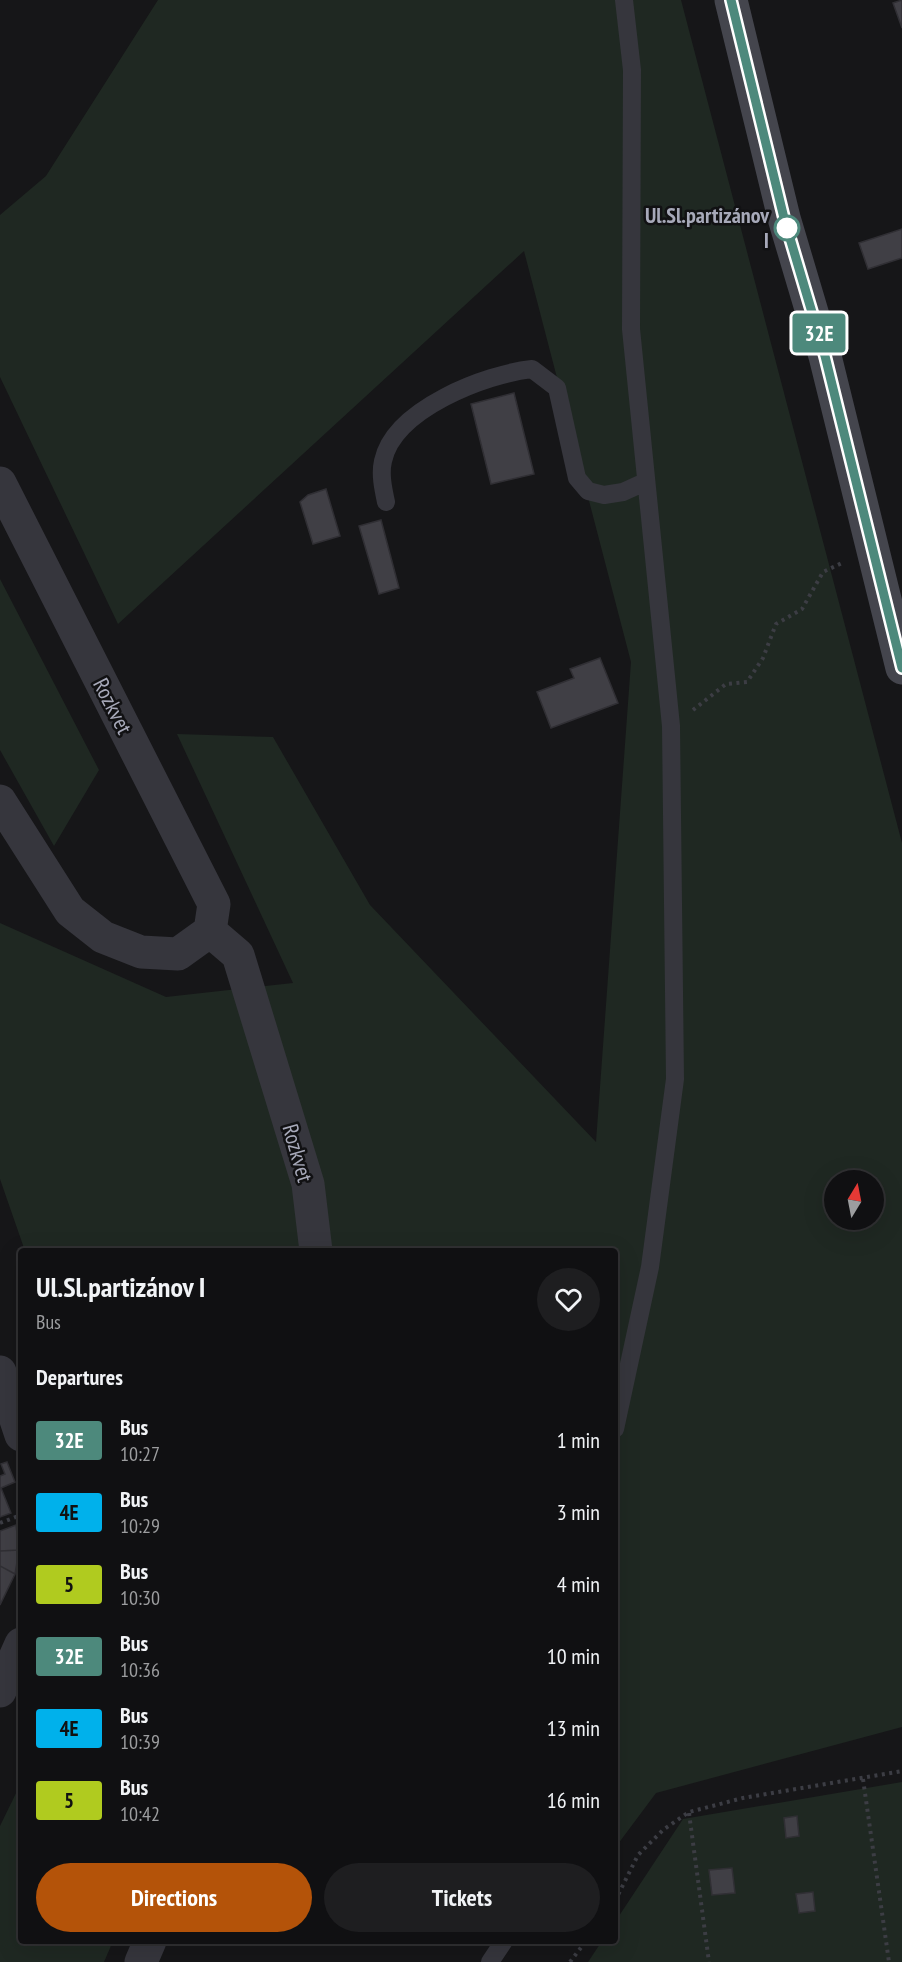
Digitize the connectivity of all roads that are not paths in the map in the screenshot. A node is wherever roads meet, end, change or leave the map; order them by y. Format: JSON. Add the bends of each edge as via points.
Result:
{"nodes":[{"id":1,"x":624,"y":0,"type":"edge"},
{"id":2,"x":731,"y":0,"type":"edge"},
{"id":3,"x":645,"y":482,"type":"junction"},
{"id":4,"x":0,"y":483,"type":"edge"},
{"id":5,"x":386,"y":502,"type":"dead end"},
{"id":6,"x":891,"y":579,"type":"edge"},
{"id":7,"x":902,"y":668,"type":"edge"},
{"id":8,"x":0,"y":801,"type":"edge"},
{"id":9,"x":210,"y":931,"type":"junction"},
{"id":10,"x":316,"y":1248,"type":"edge"},
{"id":11,"x":0,"y":1372,"type":"edge"},
{"id":12,"x":618,"y":1415,"type":"edge"},
{"id":13,"x":18,"y":1426,"type":"edge"},
{"id":14,"x":18,"y":1651,"type":"edge"},
{"id":15,"x":0,"y":1691,"type":"edge"},
{"id":16,"x":149,"y":1944,"type":"edge"},
{"id":17,"x":502,"y":1944,"type":"edge"},
{"id":18,"x":141,"y":1962,"type":"edge"},
{"id":19,"x":490,"y":1962,"type":"edge"}],
"edges":[{"from":1,"to":3,"type":"lane","via":[[632,70],[631,329]]},
{"from":2,"to":6,"type":"main road","via":[[784,218]]},
{"from":3,"to":5,"type":"lane","via":[[604,495],[588,491],[577,478],[557,388],[532,369],[507,372],[427,406],[394,440],[383,459],[381,474]]},
{"from":3,"to":12,"type":"lane","via":[[671,726],[675,1079],[650,1267]]},
{"from":4,"to":9,"type":"street","name":"Rozkvet","via":[[214,903]]},
{"from":6,"to":7,"type":"main road"},
{"from":8,"to":9,"type":"street","via":[[70,911],[103,937],[141,952],[178,954]]},
{"from":9,"to":10,"type":"street","name":"Rozkvet","via":[[238,955],[308,1184]]},
{"from":11,"to":13,"type":"street"},
{"from":14,"to":15,"type":"street"},
{"from":16,"to":18,"type":"street"},
{"from":17,"to":19,"type":"lane"}]}
